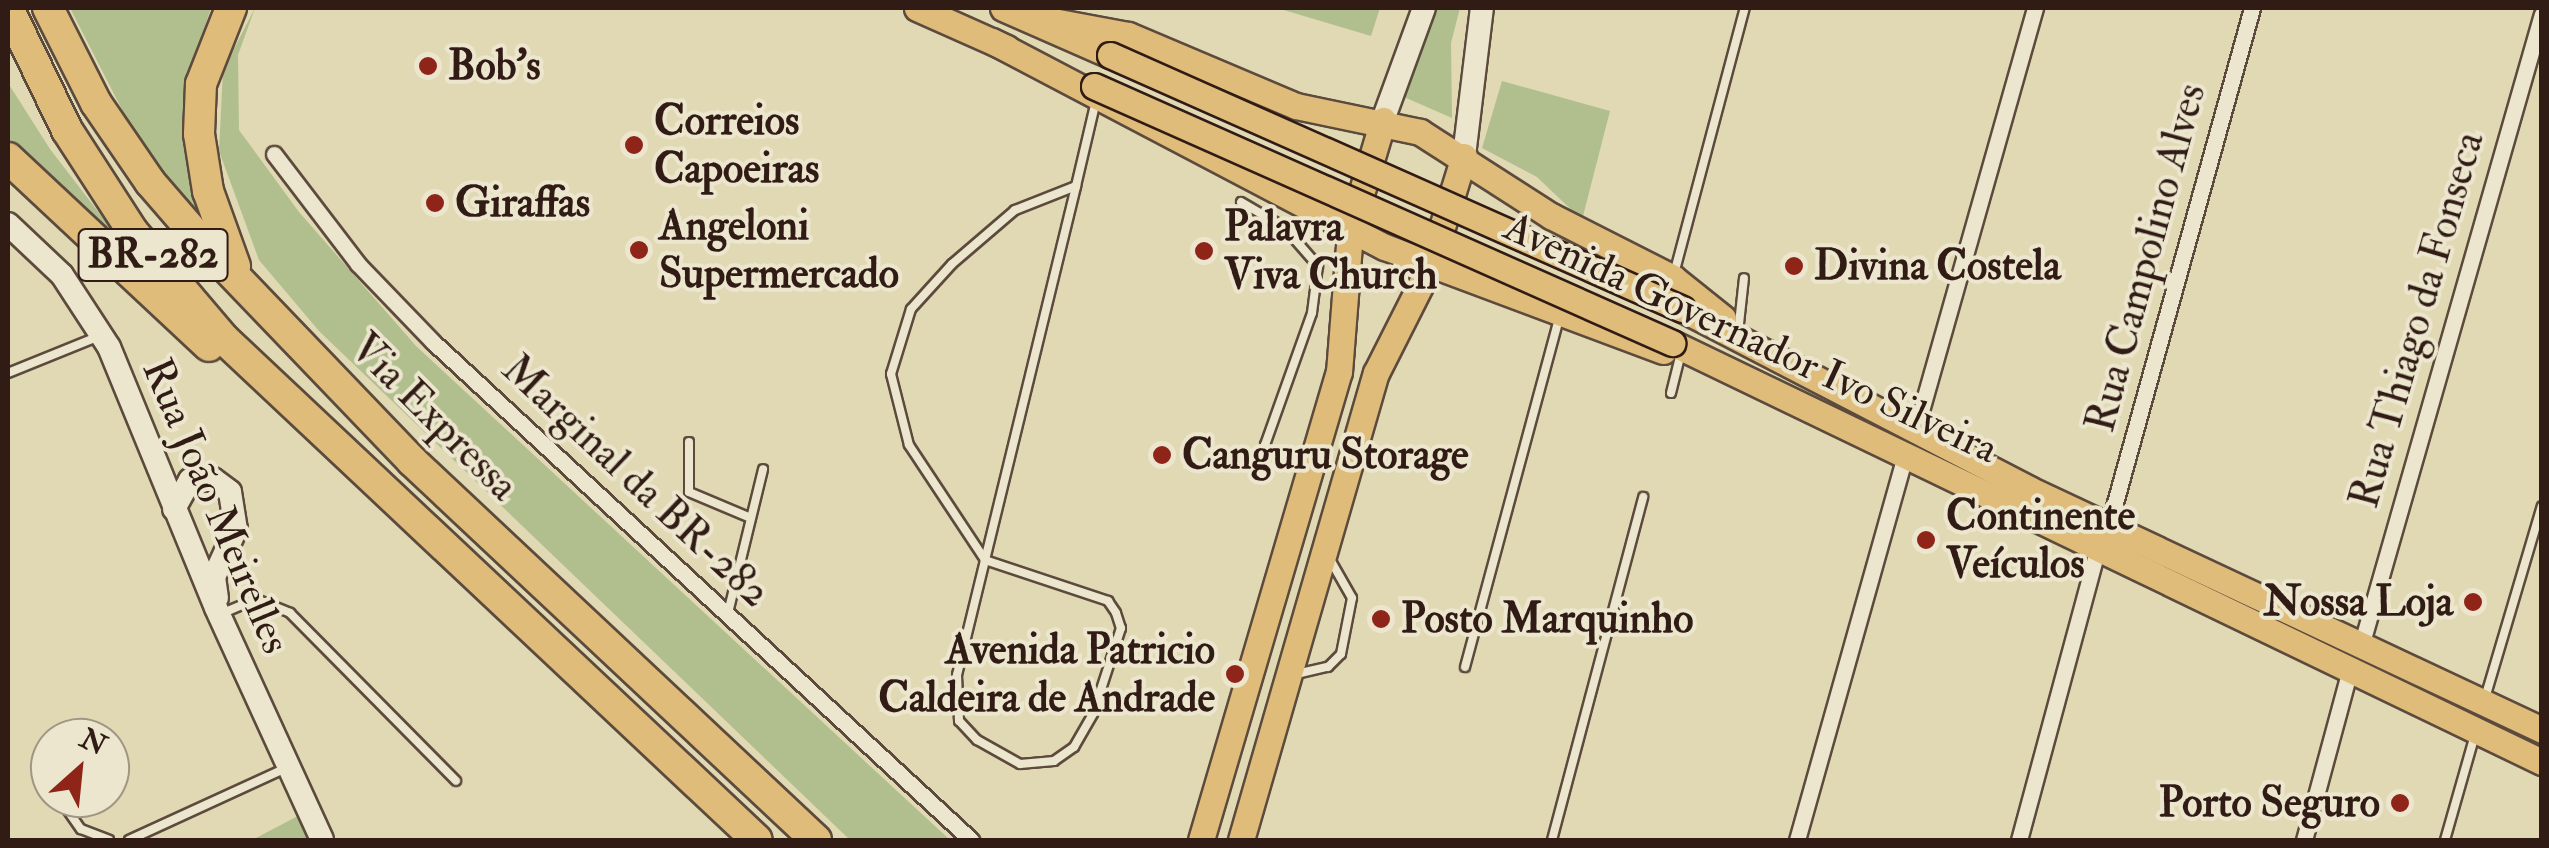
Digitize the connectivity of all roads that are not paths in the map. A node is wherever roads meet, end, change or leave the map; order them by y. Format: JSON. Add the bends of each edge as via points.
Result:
{"nodes":[{"id":1,"x":48,"y":8,"type":"edge"},
{"id":2,"x":232,"y":8,"type":"edge"},
{"id":3,"x":917,"y":8,"type":"edge"},
{"id":4,"x":1424,"y":8,"type":"edge"},
{"id":5,"x":1482,"y":8,"type":"edge"},
{"id":6,"x":1745,"y":8,"type":"edge"},
{"id":7,"x":2035,"y":8,"type":"edge"},
{"id":8,"x":2252,"y":8,"type":"edge"},
{"id":9,"x":1012,"y":11,"type":"edge"},
{"id":10,"x":2542,"y":14,"type":"edge"},
{"id":11,"x":12,"y":15,"type":"edge"},
{"id":12,"x":1095,"y":94,"type":"junction"},
{"id":13,"x":1383,"y":120,"type":"junction"},
{"id":14,"x":274,"y":154,"type":"dead end"},
{"id":15,"x":1464,"y":156,"type":"junction"},
{"id":16,"x":8,"y":158,"type":"edge"},
{"id":17,"x":1076,"y":186,"type":"junction"},
{"id":18,"x":1241,"y":202,"type":"dead end"},
{"id":19,"x":8,"y":224,"type":"edge"},
{"id":20,"x":1350,"y":231,"type":"junction"},
{"id":21,"x":1430,"y":266,"type":"junction"},
{"id":22,"x":1673,"y":278,"type":"junction"},
{"id":23,"x":1744,"y":278,"type":"dead end"},
{"id":24,"x":246,"y":286,"type":"junction"},
{"id":25,"x":1562,"y":312,"type":"junction"},
{"id":26,"x":101,"y":334,"type":"junction"},
{"id":27,"x":1738,"y":334,"type":"junction"},
{"id":28,"x":1676,"y":350,"type":"junction"},
{"id":29,"x":8,"y":373,"type":"edge"},
{"id":30,"x":1671,"y":393,"type":"dead end"},
{"id":31,"x":688,"y":442,"type":"dead end"},
{"id":32,"x":1911,"y":442,"type":"junction"},
{"id":33,"x":341,"y":450,"type":"junction"},
{"id":34,"x":1311,"y":468,"type":"junction"},
{"id":35,"x":763,"y":469,"type":"dead end"},
{"id":36,"x":1643,"y":497,"type":"dead end"},
{"id":37,"x":2542,"y":506,"type":"edge"},
{"id":38,"x":174,"y":509,"type":"junction"},
{"id":39,"x":751,"y":518,"type":"junction"},
{"id":40,"x":2103,"y":537,"type":"junction"},
{"id":41,"x":1322,"y":548,"type":"junction"},
{"id":42,"x":984,"y":560,"type":"junction"},
{"id":43,"x":217,"y":612,"type":"junction"},
{"id":44,"x":728,"y":614,"type":"junction"},
{"id":45,"x":2356,"y":657,"type":"junction"},
{"id":46,"x":1465,"y":666,"type":"dead end"},
{"id":47,"x":1289,"y":676,"type":"junction"},
{"id":48,"x":2484,"y":704,"type":"junction"},
{"id":49,"x":2541,"y":728,"type":"edge"},
{"id":50,"x":2476,"y":730,"type":"junction"},
{"id":51,"x":2542,"y":762,"type":"edge"},
{"id":52,"x":288,"y":767,"type":"junction"},
{"id":53,"x":456,"y":781,"type":"dead end"},
{"id":54,"x":73,"y":818,"type":"edge"},
{"id":55,"x":109,"y":840,"type":"edge"},
{"id":56,"x":129,"y":840,"type":"edge"},
{"id":57,"x":322,"y":840,"type":"edge"},
{"id":58,"x":757,"y":840,"type":"edge"},
{"id":59,"x":816,"y":840,"type":"edge"},
{"id":60,"x":971,"y":840,"type":"edge"},
{"id":61,"x":1201,"y":840,"type":"edge"},
{"id":62,"x":1241,"y":840,"type":"edge"},
{"id":63,"x":1552,"y":840,"type":"edge"},
{"id":64,"x":1797,"y":840,"type":"edge"},
{"id":65,"x":2019,"y":840,"type":"edge"},
{"id":66,"x":2304,"y":840,"type":"edge"},
{"id":67,"x":2445,"y":840,"type":"edge"}],
"edges":[{"from":1,"to":24,"type":"highway","name":"Via Expressa","number":"BR-282","via":[[96,103],[150,182]]},
{"from":2,"to":24,"type":"highway","via":[[201,84],[199,134],[224,244]]},
{"from":3,"to":12,"type":"main road","name":"Avenida Governador Ivo Silveira"},
{"from":4,"to":13,"type":"main road"},
{"from":5,"to":15,"type":"main road"},
{"from":6,"to":22,"type":"lane"},
{"from":7,"to":32,"type":"street"},
{"from":8,"to":40,"type":"street","name":"Rua Campolino Alves"},
{"from":9,"to":13,"type":"main road","via":[[1128,35],[1296,106]]},
{"from":9,"to":27,"type":"main road","name":"Avenida Governador Ivo Silveira","bridge":true},
{"from":10,"to":45,"type":"street","name":"Rua Thiago da Fonseca"},
{"from":11,"to":33,"type":"highway","name":"Via Expressa","number":"BR-282","via":[[68,130],[133,232],[224,339]]},
{"from":12,"to":17,"type":"lane"},
{"from":12,"to":20,"type":"main road"},
{"from":12,"to":28,"type":"main road","name":"Avenida Governador Ivo Silveira","bridge":true},
{"from":13,"to":15,"type":"main road"},
{"from":13,"to":20,"type":"main road"},
{"from":14,"to":44,"type":"street","name":"Marginal da BR-282","via":[[358,264],[432,342]]},
{"from":15,"to":21,"type":"main road"},
{"from":15,"to":22,"type":"main road","via":[[1551,216]]},
{"from":16,"to":33,"type":"highway","via":[[243,377]]},
{"from":17,"to":42,"type":"lane"},
{"from":17,"to":42,"type":"lane","via":[[1015,210],[952,264],[911,310],[891,374],[908,444]]},
{"from":18,"to":34,"type":"lane","via":[[1284,227],[1318,266],[1312,313],[1265,445],[1270,454]]},
{"from":19,"to":26,"type":"main road","name":"Rua João Meirelles","via":[[62,275]]},
{"from":20,"to":21,"type":"main road"},
{"from":20,"to":34,"type":"main road","via":[[1346,344]]},
{"from":21,"to":25,"type":"main road"},
{"from":21,"to":41,"type":"main road","via":[[1376,372]]},
{"from":22,"to":27,"type":"main road"},
{"from":23,"to":27,"type":"lane"},
{"from":24,"to":59,"type":"highway","name":"Via Expressa","number":"BR-282","via":[[412,461]]},
{"from":25,"to":28,"type":"main road"},
{"from":25,"to":46,"type":"lane"},
{"from":26,"to":29,"type":"lane"},
{"from":26,"to":38,"type":"main road","name":"Rua João Meirelles"},
{"from":27,"to":32,"type":"main road","name":"Avenida Governador Ivo Silveira"},
{"from":28,"to":30,"type":"lane"},
{"from":28,"to":32,"type":"main road","name":"Avenida Governador Ivo Silveira"},
{"from":31,"to":39,"type":"lane","via":[[689,492]]},
{"from":32,"to":40,"type":"main road","name":"Avenida Governador Ivo Silveira"},
{"from":32,"to":64,"type":"street"},
{"from":33,"to":58,"type":"highway","name":"Via Expressa","number":"BR-282"},
{"from":34,"to":61,"type":"main road"},
{"from":35,"to":39,"type":"lane"},
{"from":36,"to":63,"type":"lane"},
{"from":37,"to":48,"type":"lane"},
{"from":38,"to":43,"type":"main road","name":"Rua João Meirelles"},
{"from":38,"to":43,"type":"main road","via":[[190,480],[213,478],[230,492],[236,529],[214,577]]},
{"from":39,"to":44,"type":"lane"},
{"from":40,"to":45,"type":"main road","name":"Avenida Governador Ivo Silveira"},
{"from":40,"to":65,"type":"street","name":"Rua Campolino Alves"},
{"from":41,"to":47,"type":"main road"},
{"from":41,"to":47,"type":"lane","via":[[1352,598],[1341,654],[1328,667]]},
{"from":42,"to":42,"type":"lane","via":[[956,676],[960,720],[977,740],[1020,764],[1054,761],[1074,748],[1093,714],[1121,628],[1116,613],[1108,601]]},
{"from":43,"to":52,"type":"main road","name":"Rua João Meirelles"},
{"from":43,"to":53,"type":"lane","via":[[256,600],[290,613]]},
{"from":44,"to":60,"type":"street","name":"Marginal da BR-282"},
{"from":45,"to":48,"type":"main road","name":"Avenida Governador Ivo Silveira"},
{"from":45,"to":50,"type":"main road","name":"Avenida Governador Ivo Silveira"},
{"from":45,"to":66,"type":"street","name":"Rua Thiago da Fonseca"},
{"from":47,"to":62,"type":"main road"},
{"from":48,"to":49,"type":"main road","name":"Avenida Governador Ivo Silveira"},
{"from":50,"to":51,"type":"main road","name":"Avenida Governador Ivo Silveira"},
{"from":50,"to":67,"type":"lane"},
{"from":52,"to":56,"type":"lane"},
{"from":52,"to":57,"type":"main road","name":"Rua João Meirelles"},
{"from":54,"to":55,"type":"lane","via":[[81,829]]}]}
